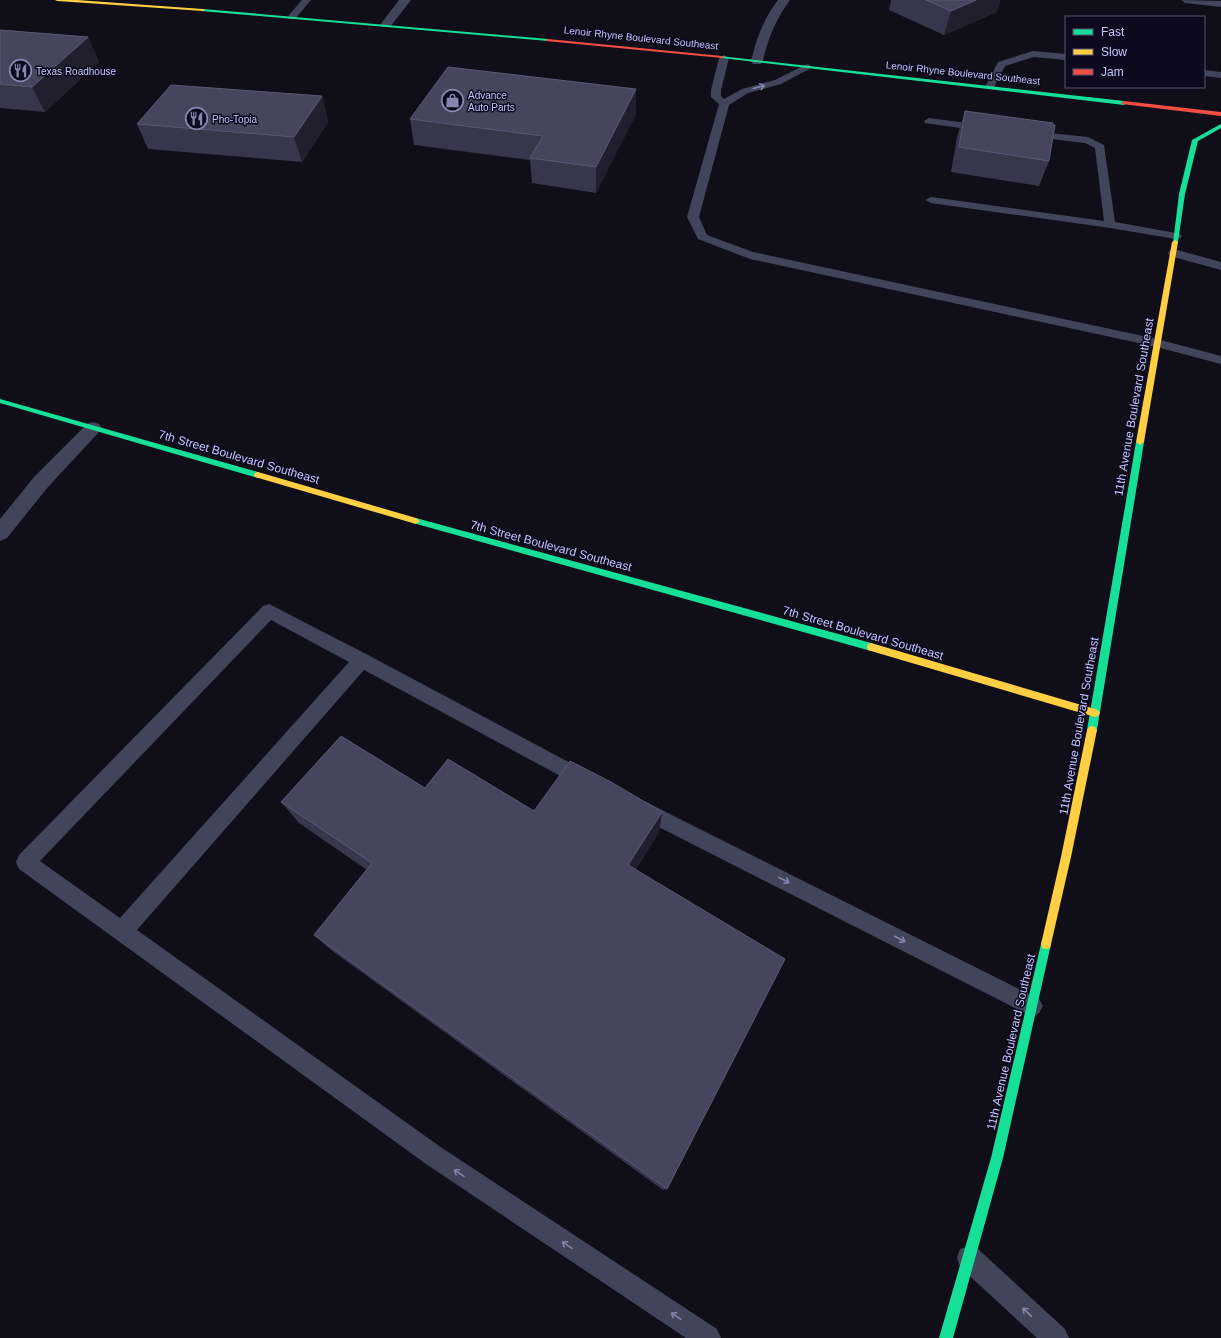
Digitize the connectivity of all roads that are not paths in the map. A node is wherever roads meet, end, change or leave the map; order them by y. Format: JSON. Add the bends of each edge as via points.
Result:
{"nodes":[{"id":1,"x":57,"y":0,"type":"edge"},
{"id":2,"x":307,"y":0,"type":"edge"},
{"id":3,"x":405,"y":0,"type":"edge"},
{"id":4,"x":784,"y":0,"type":"edge"},
{"id":5,"x":1185,"y":0,"type":"edge"},
{"id":6,"x":108,"y":2,"type":"edge"},
{"id":7,"x":1221,"y":4,"type":"edge"},
{"id":8,"x":292,"y":17,"type":"junction"},
{"id":9,"x":386,"y":25,"type":"junction"},
{"id":10,"x":1065,"y":57,"type":"edge"},
{"id":11,"x":724,"y":58,"type":"junction"},
{"id":12,"x":757,"y":62,"type":"junction"},
{"id":13,"x":808,"y":67,"type":"junction"},
{"id":14,"x":1205,"y":73,"type":"edge"},
{"id":15,"x":1221,"y":75,"type":"edge"},
{"id":16,"x":990,"y":87,"type":"junction"},
{"id":17,"x":724,"y":103,"type":"junction"},
{"id":18,"x":1221,"y":114,"type":"edge"},
{"id":19,"x":929,"y":122,"type":"dead end"},
{"id":20,"x":1221,"y":126,"type":"edge"},
{"id":21,"x":989,"y":129,"type":"edge"},
{"id":22,"x":1020,"y":132,"type":"edge"},
{"id":23,"x":931,"y":200,"type":"dead end"},
{"id":24,"x":1110,"y":225,"type":"junction"},
{"id":25,"x":1176,"y":236,"type":"junction"},
{"id":26,"x":1174,"y":252,"type":"junction"},
{"id":27,"x":1221,"y":266,"type":"edge"},
{"id":28,"x":1157,"y":343,"type":"junction"},
{"id":29,"x":1221,"y":360,"type":"edge"},
{"id":30,"x":0,"y":401,"type":"edge"},
{"id":31,"x":93,"y":428,"type":"junction"},
{"id":32,"x":0,"y":533,"type":"edge"},
{"id":33,"x":362,"y":660,"type":"junction"},
{"id":34,"x":1095,"y":713,"type":"junction"},
{"id":35,"x":604,"y":789,"type":"edge"},
{"id":36,"x":625,"y":800,"type":"edge"},
{"id":37,"x":122,"y":931,"type":"junction"},
{"id":38,"x":1032,"y":1006,"type":"junction"},
{"id":39,"x":968,"y":1258,"type":"junction"},
{"id":40,"x":708,"y":1338,"type":"edge"},
{"id":41,"x":946,"y":1338,"type":"edge"},
{"id":42,"x":1056,"y":1338,"type":"edge"}],
"edges":[{"from":1,"to":6,"type":"street","name":"Lenoir Rhyne Boulevard Southeast"},
{"from":2,"to":8,"type":"lane"},
{"from":3,"to":9,"type":"street"},
{"from":4,"to":12,"type":"street","via":[[766,28]]},
{"from":5,"to":7,"type":"lane"},
{"from":6,"to":8,"type":"street","name":"Lenoir Rhyne Boulevard Southeast"},
{"from":8,"to":9,"type":"street","name":"Lenoir Rhyne Boulevard Southeast"},
{"from":9,"to":11,"type":"street","name":"Lenoir Rhyne Boulevard Southeast"},
{"from":10,"to":16,"type":"lane","via":[[1033,54],[1000,64]]},
{"from":11,"to":12,"type":"street","name":"Lenoir Rhyne Boulevard Southeast"},
{"from":11,"to":17,"type":"lane","via":[[716,90],[716,97]]},
{"from":12,"to":13,"type":"street","name":"Lenoir Rhyne Boulevard Southeast"},
{"from":13,"to":16,"type":"street","name":"Lenoir Rhyne Boulevard Southeast"},
{"from":17,"to":13,"type":"lane","one_way":true,"via":[[744,91],[778,82]]},
{"from":14,"to":15,"type":"lane"},
{"from":16,"to":18,"type":"street","name":"Lenoir Rhyne Boulevard Southeast"},
{"from":17,"to":28,"type":"lane","via":[[693,217],[702,237],[750,255]]},
{"from":19,"to":21,"type":"lane"},
{"from":20,"to":25,"type":"street","name":"11th Avenue Boulevard Southeast","via":[[1195,140],[1182,194]]},
{"from":22,"to":24,"type":"lane","via":[[1088,140],[1100,147]]},
{"from":23,"to":24,"type":"lane"},
{"from":24,"to":25,"type":"lane"},
{"from":25,"to":26,"type":"street","name":"11th Avenue Boulevard Southeast"},
{"from":26,"to":27,"type":"lane"},
{"from":26,"to":28,"type":"street","name":"11th Avenue Boulevard Southeast"},
{"from":28,"to":29,"type":"lane"},
{"from":28,"to":34,"type":"street","name":"11th Avenue Boulevard Southeast"},
{"from":30,"to":31,"type":"street","name":"7th Street Boulevard Southeast"},
{"from":31,"to":32,"type":"street","via":[[41,482]]},
{"from":31,"to":34,"type":"street","name":"7th Street Boulevard Southeast","via":[[445,529],[901,655]]},
{"from":33,"to":35,"type":"lane"},
{"from":33,"to":37,"type":"lane"},
{"from":33,"to":37,"type":"lane","via":[[269,610],[26,862]]},
{"from":34,"to":38,"type":"street","name":"11th Avenue Boulevard Southeast"},
{"from":36,"to":38,"type":"lane","one_way":true},
{"from":40,"to":37,"type":"lane","one_way":true,"via":[[434,1156]]},
{"from":38,"to":39,"type":"street","name":"11th Avenue Boulevard Southeast","via":[[997,1158]]},
{"from":39,"to":41,"type":"street","name":"11th Avenue Boulevard Southeast"},
{"from":42,"to":39,"type":"lane","one_way":true}]}
